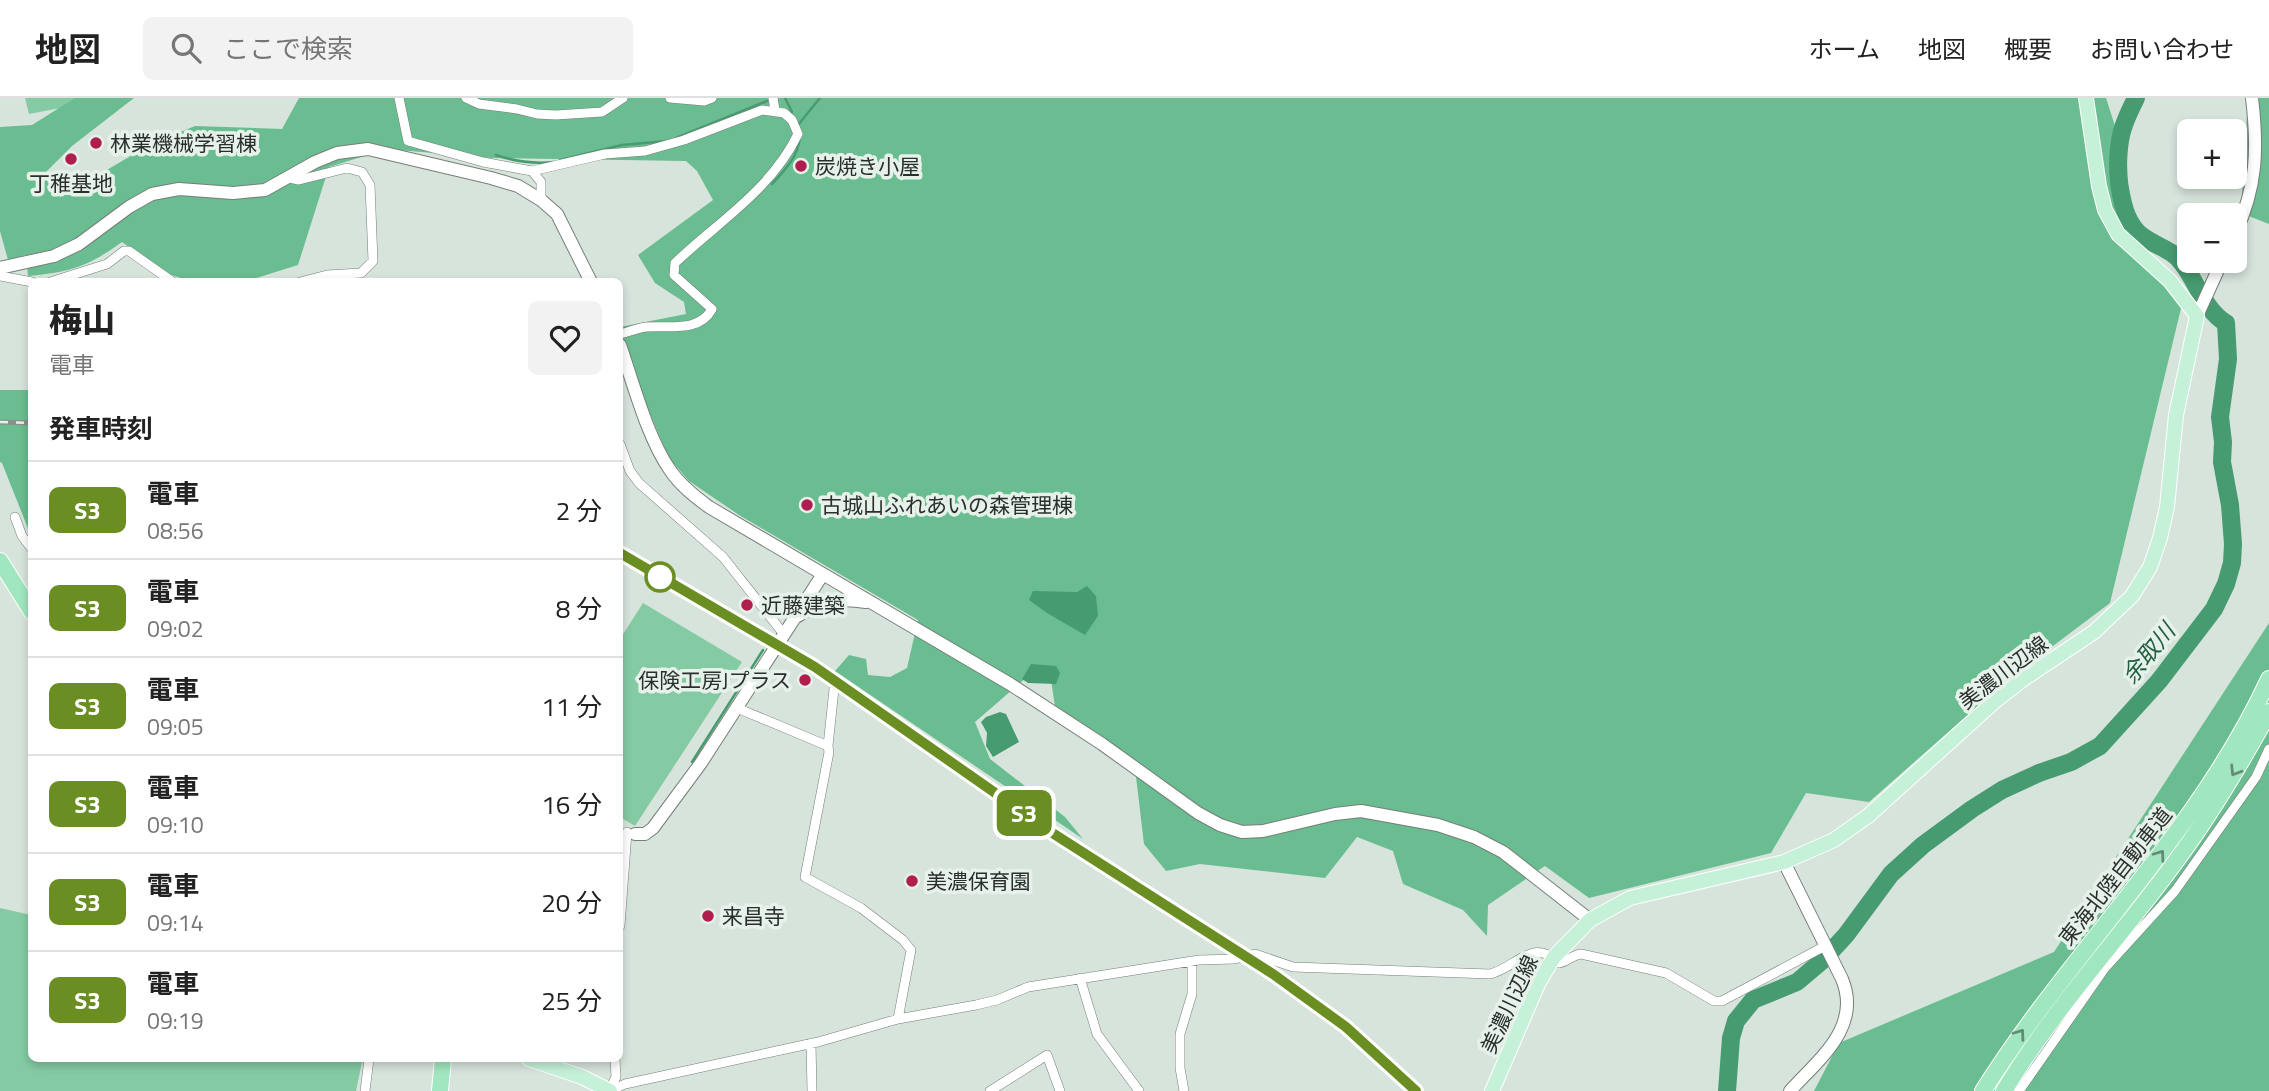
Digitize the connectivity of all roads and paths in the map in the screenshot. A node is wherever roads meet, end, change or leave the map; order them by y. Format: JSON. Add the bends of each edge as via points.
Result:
{"nodes":[{"id":1,"x":399,"y":98,"type":"edge"},
{"id":2,"x":466,"y":98,"type":"edge"},
{"id":3,"x":623,"y":98,"type":"edge"},
{"id":4,"x":670,"y":98,"type":"edge"},
{"id":5,"x":712,"y":98,"type":"edge"},
{"id":6,"x":773,"y":98,"type":"edge"},
{"id":7,"x":2086,"y":98,"type":"edge"},
{"id":8,"x":2252,"y":98,"type":"edge"},
{"id":9,"x":775,"y":110,"type":"junction"},
{"id":10,"x":532,"y":171,"type":"junction"},
{"id":11,"x":289,"y":178,"type":"junction"},
{"id":12,"x":541,"y":200,"type":"junction"},
{"id":13,"x":2247,"y":204,"type":"edge"},
{"id":14,"x":0,"y":268,"type":"edge"},
{"id":15,"x":2216,"y":273,"type":"edge"},
{"id":16,"x":0,"y":276,"type":"edge"},
{"id":17,"x":63,"y":278,"type":"edge"},
{"id":18,"x":167,"y":278,"type":"edge"},
{"id":19,"x":315,"y":278,"type":"edge"},
{"id":20,"x":589,"y":278,"type":"edge"},
{"id":21,"x":28,"y":281,"type":"edge"},
{"id":22,"x":2199,"y":311,"type":"junction"},
{"id":23,"x":623,"y":333,"type":"edge"},
{"id":24,"x":623,"y":353,"type":"edge"},
{"id":25,"x":623,"y":452,"type":"edge"},
{"id":26,"x":15,"y":517,"type":"dead end"},
{"id":27,"x":28,"y":544,"type":"edge"},
{"id":28,"x":0,"y":561,"type":"edge"},
{"id":29,"x":823,"y":574,"type":"junction"},
{"id":30,"x":874,"y":604,"type":"junction"},
{"id":31,"x":28,"y":606,"type":"edge"},
{"id":32,"x":793,"y":619,"type":"junction"},
{"id":33,"x":783,"y":633,"type":"junction"},
{"id":34,"x":2269,"y":680,"type":"edge"},
{"id":35,"x":834,"y":689,"type":"dead end"},
{"id":36,"x":737,"y":708,"type":"junction"},
{"id":37,"x":2269,"y":712,"type":"edge"},
{"id":38,"x":828,"y":746,"type":"junction"},
{"id":39,"x":2269,"y":749,"type":"edge"},
{"id":40,"x":627,"y":832,"type":"edge"},
{"id":41,"x":1784,"y":862,"type":"junction"},
{"id":42,"x":623,"y":886,"type":"edge"},
{"id":43,"x":1590,"y":920,"type":"junction"},
{"id":44,"x":1828,"y":951,"type":"junction"},
{"id":45,"x":1554,"y":957,"type":"junction"},
{"id":46,"x":1192,"y":961,"type":"junction"},
{"id":47,"x":1080,"y":978,"type":"junction"},
{"id":48,"x":898,"y":1019,"type":"junction"},
{"id":49,"x":811,"y":1043,"type":"junction"},
{"id":50,"x":369,"y":1062,"type":"edge"},
{"id":51,"x":443,"y":1062,"type":"edge"},
{"id":52,"x":539,"y":1062,"type":"edge"},
{"id":53,"x":615,"y":1062,"type":"edge"},
{"id":54,"x":993,"y":1090,"type":"edge"},
{"id":55,"x":365,"y":1091,"type":"edge"},
{"id":56,"x":440,"y":1091,"type":"edge"},
{"id":57,"x":610,"y":1091,"type":"edge"},
{"id":58,"x":812,"y":1091,"type":"edge"},
{"id":59,"x":1060,"y":1091,"type":"edge"},
{"id":60,"x":1139,"y":1091,"type":"edge"},
{"id":61,"x":1184,"y":1091,"type":"edge"},
{"id":62,"x":1492,"y":1091,"type":"edge"},
{"id":63,"x":1790,"y":1091,"type":"edge"},
{"id":64,"x":1983,"y":1091,"type":"edge"},
{"id":65,"x":2004,"y":1091,"type":"edge"},
{"id":66,"x":2019,"y":1091,"type":"edge"}],
"edges":[{"from":1,"to":10,"type":"street","via":[[408,141]]},
{"from":2,"to":3,"type":"street","via":[[556,115],[602,112]]},
{"from":4,"to":5,"type":"street"},
{"from":6,"to":9,"type":"street"},
{"from":7,"to":22,"type":"main road","via":[[2105,211],[2118,234]]},
{"from":8,"to":13,"type":"street","via":[[2257,146]]},
{"from":9,"to":10,"type":"street","via":[[762,110],[645,151],[605,154]]},
{"from":9,"to":23,"type":"street","via":[[792,120],[798,134],[789,153],[751,199],[675,263],[674,275],[712,309],[709,315],[689,326],[645,327]]},
{"from":10,"to":12,"type":"street","via":[[541,182]]},
{"from":11,"to":12,"type":"street","via":[[338,153],[368,149],[491,178],[518,186]]},
{"from":11,"to":14,"type":"street","via":[[248,193],[179,189],[152,194],[79,244],[54,256]]},
{"from":11,"to":19,"type":"street","via":[[299,180],[347,168],[362,172],[370,185],[373,261],[360,273]]},
{"from":12,"to":20,"type":"street","via":[[557,214]]},
{"from":15,"to":22,"type":"street"},
{"from":16,"to":21,"type":"street"},
{"from":17,"to":18,"type":"street","via":[[107,264],[124,251]]},
{"from":22,"to":41,"type":"main road","name":"美濃川辺線","via":[[2176,415],[2161,538],[2132,596],[2094,632],[1994,702],[1868,816],[1834,840]]},
{"from":24,"to":29,"type":"street","via":[[657,447],[684,487],[709,507]]},
{"from":25,"to":33,"type":"street","via":[[639,483],[723,557]]},
{"from":26,"to":27,"type":"street"},
{"from":28,"to":31,"type":"highway"},
{"from":29,"to":30,"type":"street"},
{"from":29,"to":32,"type":"street"},
{"from":30,"to":32,"type":"street","via":[[824,601]]},
{"from":30,"to":43,"type":"street","via":[[1010,684],[1220,824],[1242,832],[1263,831],[1361,811],[1438,825],[1503,852]]},
{"from":32,"to":33,"type":"street"},
{"from":33,"to":36,"type":"street"},
{"from":64,"to":34,"type":"highway","name":"東海北陸自動車道","one_way":true,"via":[[2038,1010],[2196,805]]},
{"from":35,"to":38,"type":"street"},
{"from":36,"to":38,"type":"street"},
{"from":36,"to":40,"type":"street","via":[[653,828],[645,834]]},
{"from":37,"to":65,"type":"highway","name":"東海北陸自動車道","one_way":true,"via":[[2238,768],[2176,860],[2056,1011]]},
{"from":38,"to":48,"type":"street","via":[[805,877],[861,908],[911,950]]},
{"from":39,"to":66,"type":"street","via":[[2256,777],[2175,891],[2105,968]]},
{"from":40,"to":42,"type":"street"},
{"from":41,"to":43,"type":"main road","name":"美濃川辺線","via":[[1630,898]]},
{"from":41,"to":44,"type":"street"},
{"from":43,"to":45,"type":"main road","name":"美濃川辺線"},
{"from":44,"to":45,"type":"street","via":[[1722,1001],[1714,1001],[1666,973],[1581,954],[1559,963]]},
{"from":44,"to":63,"type":"street","via":[[1847,990],[1845,1021],[1838,1038]]},
{"from":45,"to":46,"type":"street","via":[[1541,951],[1490,974],[1293,967],[1255,954]]},
{"from":45,"to":62,"type":"main road","name":"美濃川辺線"},
{"from":46,"to":47,"type":"street"},
{"from":46,"to":61,"type":"street","via":[[1192,994],[1180,1034]]},
{"from":47,"to":48,"type":"street"},
{"from":47,"to":60,"type":"street","via":[[1097,1034]]},
{"from":48,"to":49,"type":"street"},
{"from":49,"to":57,"type":"street"},
{"from":49,"to":58,"type":"street"},
{"from":50,"to":55,"type":"street"},
{"from":51,"to":56,"type":"highway"},
{"from":52,"to":57,"type":"main road"},
{"from":53,"to":57,"type":"street"},
{"from":54,"to":59,"type":"street","via":[[1047,1055]]}]}
